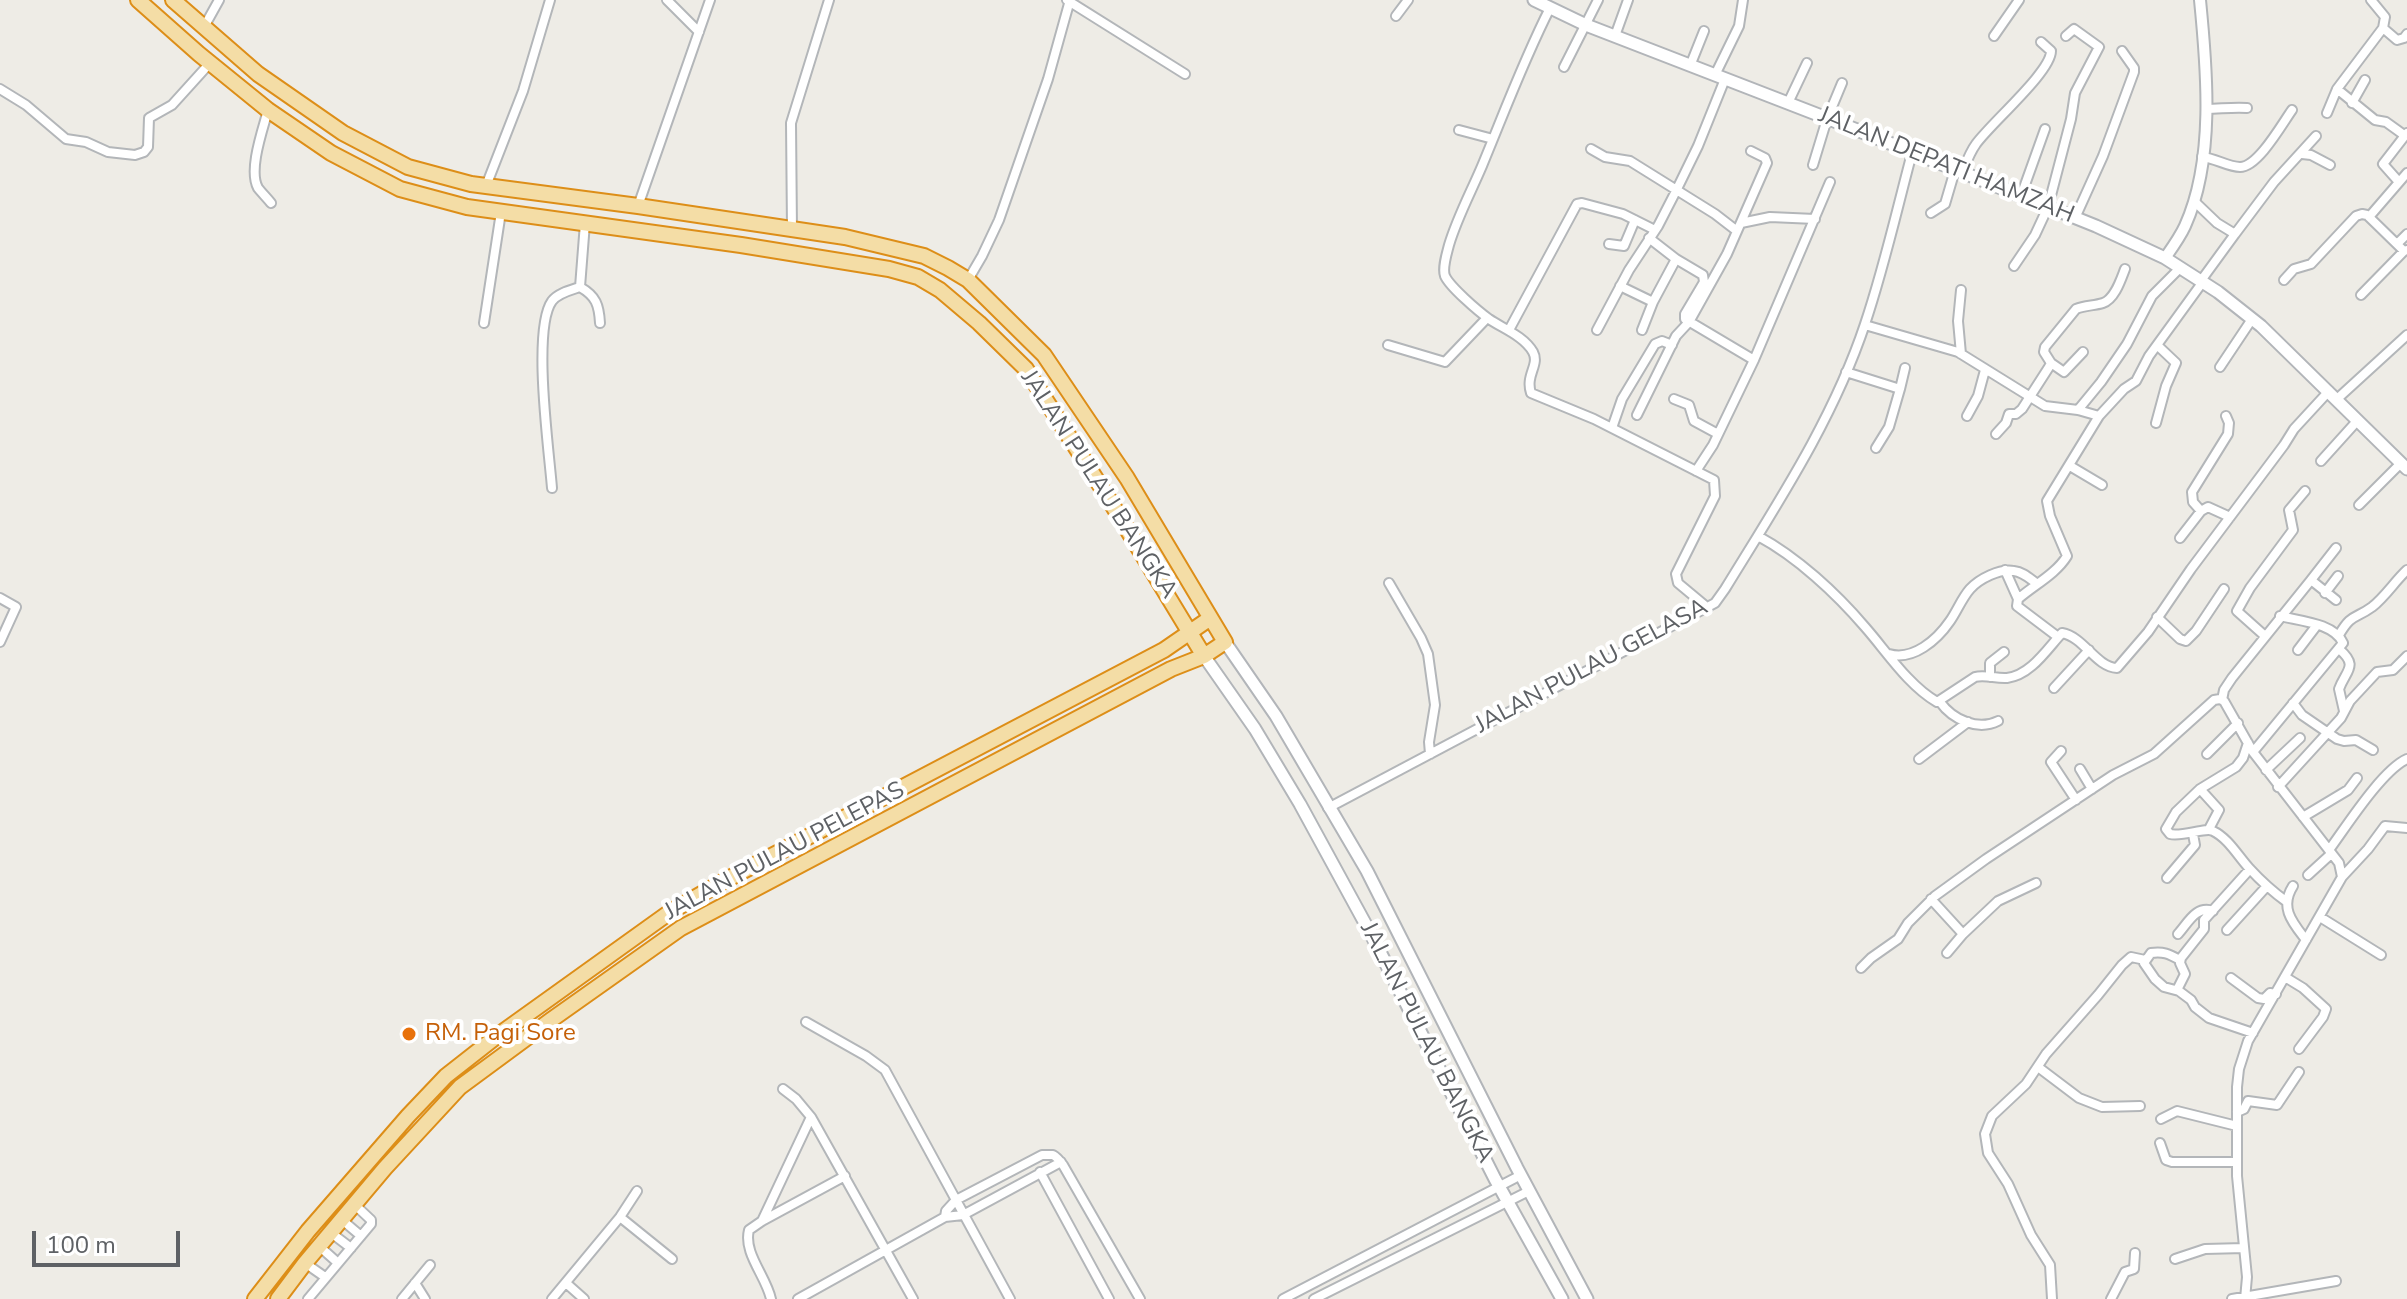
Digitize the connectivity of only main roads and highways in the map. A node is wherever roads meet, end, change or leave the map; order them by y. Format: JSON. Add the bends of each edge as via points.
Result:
{"nodes":[{"id":1,"x":138,"y":0,"type":"edge"},
{"id":2,"x":173,"y":0,"type":"edge"},
{"id":3,"x":1534,"y":0,"type":"edge"},
{"id":4,"x":676,"y":212,"type":"junction"},
{"id":5,"x":673,"y":235,"type":"junction"},
{"id":6,"x":2404,"y":466,"type":"edge"},
{"id":7,"x":1209,"y":619,"type":"junction"},
{"id":8,"x":1190,"y":631,"type":"junction"},
{"id":9,"x":1225,"y":642,"type":"junction"},
{"id":10,"x":1204,"y":656,"type":"junction"},
{"id":11,"x":373,"y":1156,"type":"junction"},
{"id":12,"x":385,"y":1168,"type":"junction"},
{"id":13,"x":255,"y":1299,"type":"edge"},
{"id":14,"x":278,"y":1299,"type":"edge"},
{"id":15,"x":1562,"y":1299,"type":"edge"},
{"id":16,"x":1587,"y":1299,"type":"edge"}],
"edges":[{"from":1,"to":5,"type":"highway","name":"JALAN PULAU BANGKA","via":[[268,110],[331,153],[400,189],[467,207]]},
{"from":2,"to":4,"type":"highway","name":"JALAN PULAU BANGKA","via":[[258,74],[343,133],[408,167],[471,184]]},
{"from":3,"to":6,"type":"main road","name":"JALAN DEPATI HAMZAH","via":[[2165,258],[2252,319]]},
{"from":4,"to":5,"type":"highway"},
{"from":4,"to":7,"type":"highway","name":"JALAN PULAU BANGKA","via":[[904,250],[968,280],[1044,355],[1127,478]]},
{"from":5,"to":8,"type":"highway","name":"JALAN PULAU BANGKA","via":[[889,269],[940,290],[1026,369]]},
{"from":7,"to":8,"type":"highway","name":"JALAN PULAU PELEPAS"},
{"from":7,"to":9,"type":"highway","name":"JALAN PULAU BANGKA"},
{"from":8,"to":10,"type":"highway","name":"JALAN PULAU BANGKA"},
{"from":8,"to":11,"type":"highway","name":"JALAN PULAU PELEPAS","via":[[1164,650],[670,912],[446,1076]]},
{"from":9,"to":10,"type":"highway","name":"JALAN PULAU PELEPAS"},
{"from":9,"to":16,"type":"main road","name":"JALAN PULAU BANGKA","via":[[1276,716],[1367,871]]},
{"from":10,"to":12,"type":"highway","name":"JALAN PULAU PELEPAS","via":[[681,928],[460,1087]]},
{"from":10,"to":15,"type":"main road","name":"JALAN PULAU BANGKA","via":[[1300,804]]},
{"from":11,"to":12,"type":"highway"},
{"from":11,"to":13,"type":"highway","name":"JALAN PULAU PELEPAS"},
{"from":12,"to":14,"type":"highway","name":"JALAN PULAU PELEPAS"}]}
